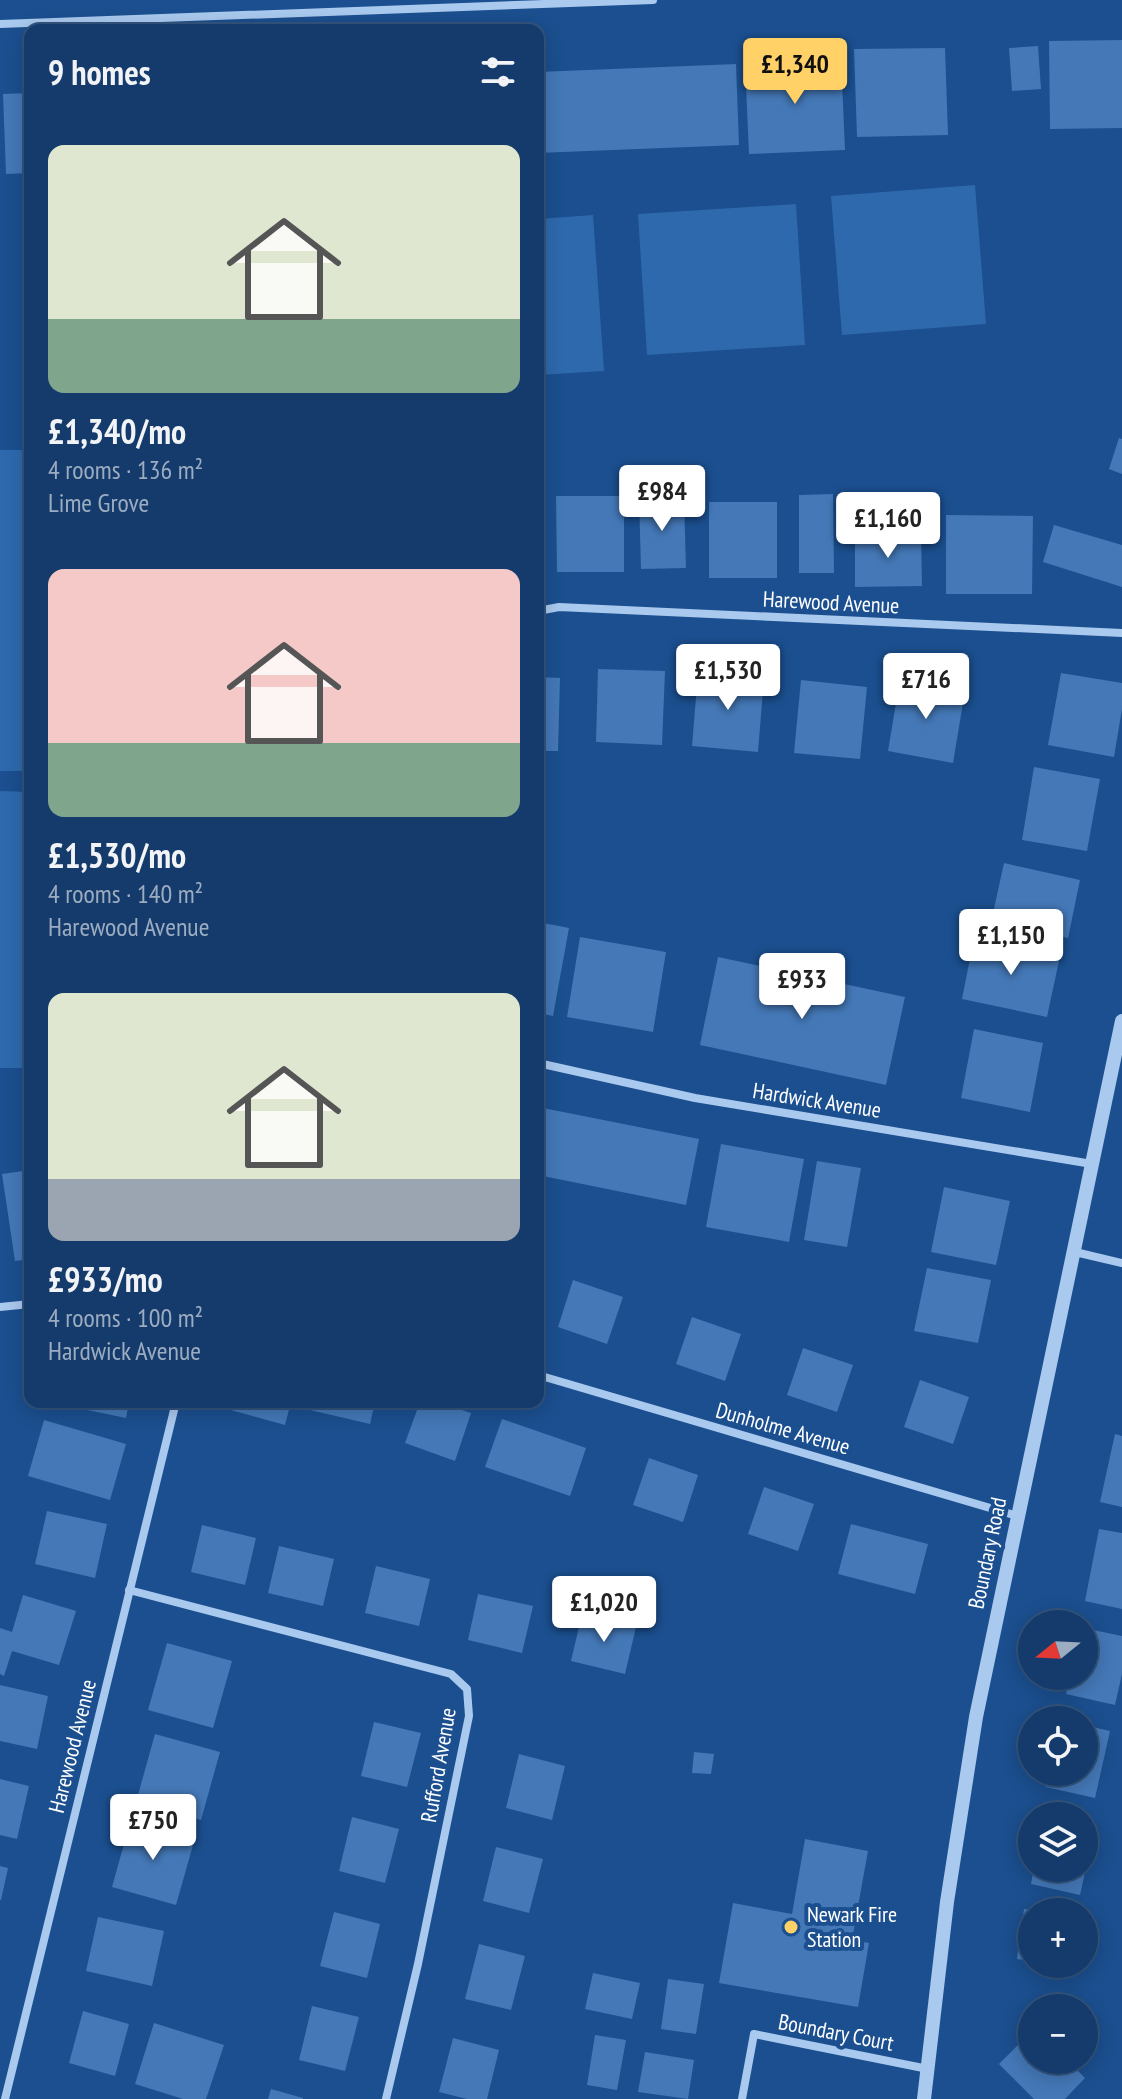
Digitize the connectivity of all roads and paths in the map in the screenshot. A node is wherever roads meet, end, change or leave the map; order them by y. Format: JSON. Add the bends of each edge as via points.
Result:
{"nodes":[{"id":1,"x":653,"y":0,"type":"edge"},
{"id":2,"x":0,"y":24,"type":"edge"},
{"id":3,"x":544,"y":610,"type":"edge"},
{"id":4,"x":1122,"y":633,"type":"edge"},
{"id":5,"x":1122,"y":1021,"type":"edge"},
{"id":6,"x":544,"y":1064,"type":"edge"},
{"id":7,"x":1092,"y":1164,"type":"junction"},
{"id":8,"x":1075,"y":1252,"type":"junction"},
{"id":9,"x":1122,"y":1263,"type":"edge"},
{"id":10,"x":24,"y":1305,"type":"edge"},
{"id":11,"x":0,"y":1307,"type":"edge"},
{"id":12,"x":544,"y":1377,"type":"edge"},
{"id":13,"x":174,"y":1408,"type":"edge"},
{"id":14,"x":1017,"y":1516,"type":"junction"},
{"id":15,"x":129,"y":1590,"type":"junction"},
{"id":16,"x":928,"y":2069,"type":"junction"},
{"id":17,"x":5,"y":2099,"type":"edge"},
{"id":18,"x":386,"y":2099,"type":"edge"},
{"id":19,"x":742,"y":2099,"type":"edge"},
{"id":20,"x":924,"y":2099,"type":"edge"}],
"edges":[{"from":1,"to":2,"type":"street"},
{"from":3,"to":4,"type":"street","name":"Harewood Avenue"},
{"from":5,"to":7,"type":"street","name":"Boundary Road"},
{"from":6,"to":7,"type":"street","name":"Hardwick Avenue","via":[[695,1098]]},
{"from":7,"to":8,"type":"street","name":"Boundary Road"},
{"from":8,"to":9,"type":"street"},
{"from":8,"to":14,"type":"street","name":"Boundary Road"},
{"from":10,"to":11,"type":"street"},
{"from":12,"to":14,"type":"street","name":"Dunholme Avenue"},
{"from":13,"to":15,"type":"street","name":"Harewood Avenue"},
{"from":14,"to":16,"type":"street","name":"Boundary Road","via":[[976,1717]]},
{"from":15,"to":17,"type":"street","name":"Harewood Avenue"},
{"from":15,"to":18,"type":"street","name":"Rufford Avenue","via":[[451,1674],[467,1689],[469,1716]]},
{"from":16,"to":19,"type":"street","name":"Boundary Court","via":[[754,2034]]},
{"from":16,"to":20,"type":"street","name":"Boundary Road"}]}
